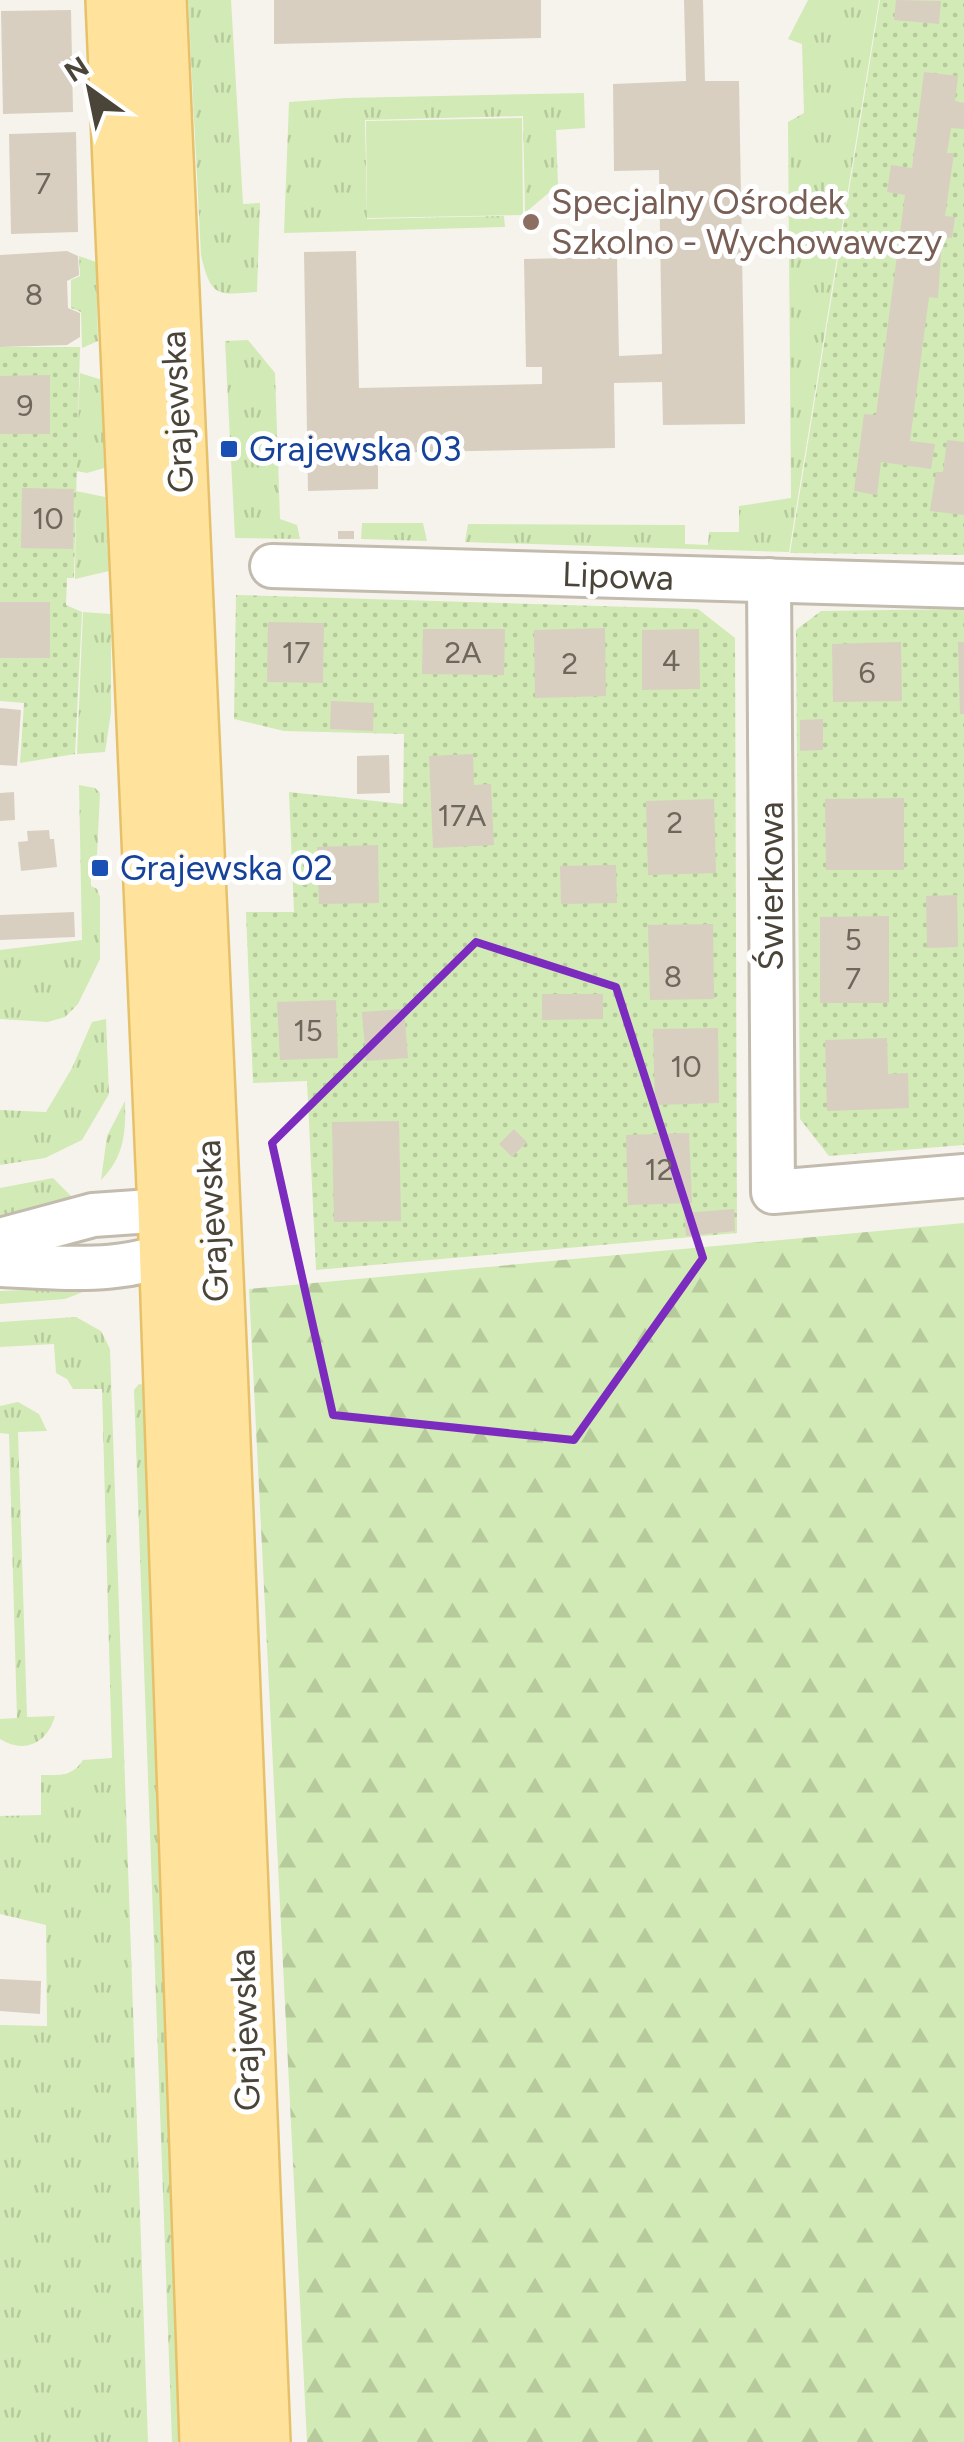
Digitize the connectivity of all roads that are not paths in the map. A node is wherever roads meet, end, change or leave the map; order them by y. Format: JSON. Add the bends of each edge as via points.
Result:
{"nodes":[{"id":1,"x":114,"y":0,"type":"edge"},
{"id":2,"x":158,"y":0,"type":"edge"},
{"id":3,"x":272,"y":566,"type":"dead end"},
{"id":4,"x":769,"y":580,"type":"junction"},
{"id":5,"x":964,"y":586,"type":"edge"},
{"id":6,"x":964,"y":1176,"type":"edge"},
{"id":7,"x":182,"y":1233,"type":"junction"},
{"id":8,"x":0,"y":1240,"type":"edge"},
{"id":9,"x":0,"y":1265,"type":"edge"},
{"id":10,"x":208,"y":2442,"type":"edge"},
{"id":11,"x":262,"y":2442,"type":"edge"}],
"edges":[{"from":1,"to":7,"type":"main road","name":"Grajewska"},
{"from":2,"to":7,"type":"main road","name":"Grajewska"},
{"from":3,"to":4,"type":"street","name":"Lipowa"},
{"from":4,"to":5,"type":"street","name":"Lipowa"},
{"from":4,"to":6,"type":"street","name":"Świerkowa","via":[[773,1192]]},
{"from":7,"to":8,"type":"street","via":[[93,1216]]},
{"from":7,"to":9,"type":"street","via":[[98,1270]]},
{"from":7,"to":10,"type":"main road","name":"Grajewska"},
{"from":7,"to":11,"type":"main road","name":"Grajewska"}]}
